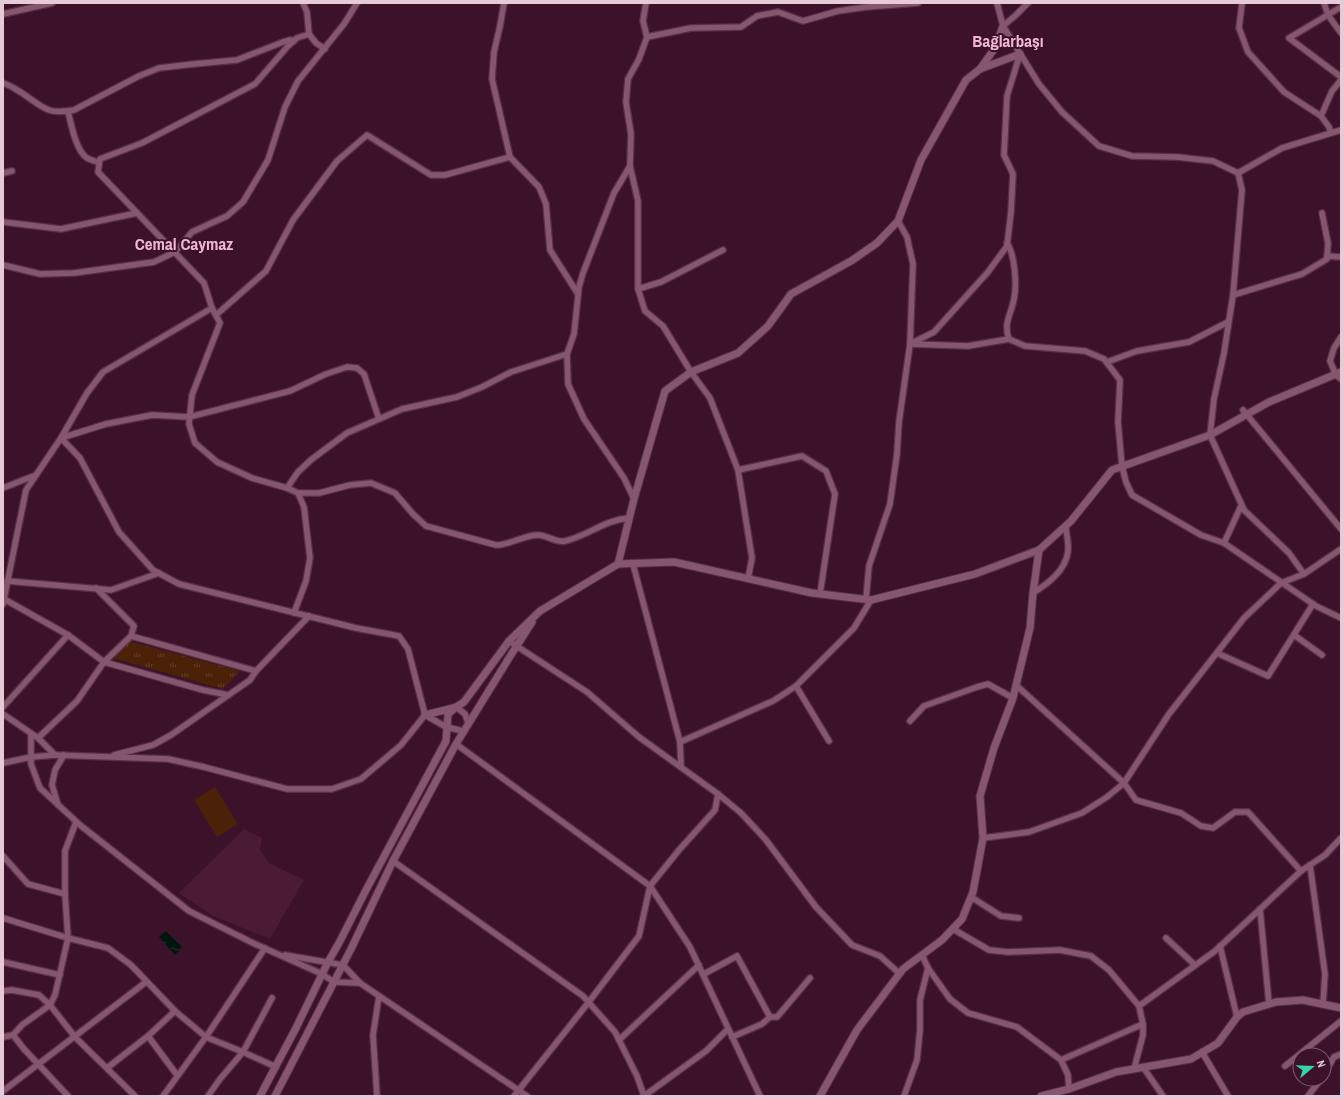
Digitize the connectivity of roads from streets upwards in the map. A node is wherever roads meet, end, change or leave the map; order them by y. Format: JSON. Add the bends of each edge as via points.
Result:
{"nodes":[{"id":1,"x":52,"y":3,"type":"edge"},
{"id":2,"x":303,"y":3,"type":"edge"},
{"id":3,"x":357,"y":3,"type":"edge"},
{"id":4,"x":504,"y":3,"type":"edge"},
{"id":5,"x":646,"y":3,"type":"edge"},
{"id":6,"x":918,"y":3,"type":"edge"},
{"id":7,"x":997,"y":3,"type":"edge"},
{"id":8,"x":1028,"y":3,"type":"edge"},
{"id":9,"x":1242,"y":3,"type":"edge"},
{"id":10,"x":1324,"y":3,"type":"edge"},
{"id":11,"x":902,"y":4,"type":"edge"},
{"id":12,"x":1341,"y":7,"type":"edge"},
{"id":13,"x":3,"y":14,"type":"edge"},
{"id":14,"x":1328,"y":15,"type":"junction"},
{"id":15,"x":1003,"y":26,"type":"junction"},
{"id":16,"x":1341,"y":33,"type":"edge"},
{"id":17,"x":309,"y":34,"type":"junction"},
{"id":18,"x":647,"y":37,"type":"junction"},
{"id":19,"x":294,"y":41,"type":"junction"},
{"id":20,"x":325,"y":49,"type":"junction"},
{"id":21,"x":1020,"y":54,"type":"junction"},
{"id":22,"x":980,"y":69,"type":"junction"},
{"id":23,"x":1341,"y":77,"type":"edge"},
{"id":24,"x":1341,"y":80,"type":"edge"},
{"id":25,"x":3,"y":83,"type":"edge"},
{"id":26,"x":68,"y":111,"type":"junction"},
{"id":27,"x":1321,"y":116,"type":"junction"},
{"id":28,"x":1341,"y":130,"type":"edge"},
{"id":29,"x":1331,"y":134,"type":"junction"},
{"id":30,"x":510,"y":157,"type":"junction"},
{"id":31,"x":99,"y":163,"type":"junction"},
{"id":32,"x":630,"y":166,"type":"junction"},
{"id":33,"x":12,"y":171,"type":"dead end"},
{"id":34,"x":3,"y":173,"type":"edge"},
{"id":35,"x":1238,"y":173,"type":"junction"},
{"id":36,"x":1322,"y":213,"type":"dead end"},
{"id":37,"x":137,"y":214,"type":"junction"},
{"id":38,"x":898,"y":221,"type":"junction"},
{"id":39,"x":3,"y":222,"type":"edge"},
{"id":40,"x":1007,"y":243,"type":"junction"},
{"id":41,"x":723,"y":250,"type":"dead end"},
{"id":42,"x":175,"y":252,"type":"junction"},
{"id":43,"x":1327,"y":256,"type":"junction"},
{"id":44,"x":1341,"y":257,"type":"edge"},
{"id":45,"x":3,"y":265,"type":"edge"},
{"id":46,"x":638,"y":289,"type":"junction"},
{"id":47,"x":579,"y":295,"type":"junction"},
{"id":48,"x":1233,"y":295,"type":"junction"},
{"id":49,"x":212,"y":308,"type":"junction"},
{"id":50,"x":216,"y":315,"type":"junction"},
{"id":51,"x":1228,"y":322,"type":"junction"},
{"id":52,"x":1341,"y":337,"type":"edge"},
{"id":53,"x":1009,"y":339,"type":"junction"},
{"id":54,"x":910,"y":344,"type":"junction"},
{"id":55,"x":567,"y":354,"type":"junction"},
{"id":56,"x":1107,"y":362,"type":"junction"},
{"id":57,"x":691,"y":372,"type":"junction"},
{"id":58,"x":1339,"y":375,"type":"edge"},
{"id":59,"x":1245,"y":412,"type":"junction"},
{"id":60,"x":189,"y":417,"type":"junction"},
{"id":61,"x":380,"y":419,"type":"junction"},
{"id":62,"x":1210,"y":435,"type":"junction"},
{"id":63,"x":61,"y":438,"type":"junction"},
{"id":64,"x":1122,"y":466,"type":"junction"},
{"id":65,"x":738,"y":470,"type":"junction"},
{"id":66,"x":36,"y":475,"type":"junction"},
{"id":67,"x":3,"y":488,"type":"edge"},
{"id":68,"x":287,"y":488,"type":"junction"},
{"id":69,"x":298,"y":493,"type":"junction"},
{"id":70,"x":634,"y":499,"type":"junction"},
{"id":71,"x":1242,"y":506,"type":"junction"},
{"id":72,"x":629,"y":518,"type":"junction"},
{"id":73,"x":1066,"y":526,"type":"junction"},
{"id":74,"x":1341,"y":529,"type":"edge"},
{"id":75,"x":1224,"y":543,"type":"junction"},
{"id":76,"x":1341,"y":549,"type":"edge"},
{"id":77,"x":1039,"y":550,"type":"junction"},
{"id":78,"x":618,"y":564,"type":"junction"},
{"id":79,"x":633,"y":564,"type":"junction"},
{"id":80,"x":159,"y":574,"type":"junction"},
{"id":81,"x":1304,"y":574,"type":"junction"},
{"id":82,"x":748,"y":579,"type":"junction"},
{"id":83,"x":7,"y":581,"type":"junction"},
{"id":84,"x":1281,"y":583,"type":"junction"},
{"id":85,"x":96,"y":588,"type":"junction"},
{"id":86,"x":4,"y":590,"type":"edge"},
{"id":87,"x":1033,"y":593,"type":"junction"},
{"id":88,"x":820,"y":594,"type":"junction"},
{"id":89,"x":868,"y":600,"type":"junction"},
{"id":90,"x":3,"y":602,"type":"edge"},
{"id":91,"x":1313,"y":604,"type":"junction"},
{"id":92,"x":540,"y":611,"type":"junction"},
{"id":93,"x":294,"y":613,"type":"junction"},
{"id":94,"x":309,"y":616,"type":"junction"},
{"id":95,"x":1341,"y":618,"type":"edge"},
{"id":96,"x":68,"y":635,"type":"junction"},
{"id":97,"x":1294,"y":635,"type":"junction"},
{"id":98,"x":131,"y":636,"type":"junction"},
{"id":99,"x":509,"y":641,"type":"junction"},
{"id":100,"x":517,"y":646,"type":"junction"},
{"id":101,"x":1217,"y":653,"type":"junction"},
{"id":102,"x":1322,"y":654,"type":"dead end"},
{"id":103,"x":104,"y":662,"type":"junction"},
{"id":104,"x":256,"y":671,"type":"junction"},
{"id":105,"x":1016,"y":685,"type":"junction"},
{"id":106,"x":796,"y":686,"type":"junction"},
{"id":107,"x":228,"y":695,"type":"junction"},
{"id":108,"x":1013,"y":698,"type":"junction"},
{"id":109,"x":3,"y":707,"type":"edge"},
{"id":110,"x":456,"y":707,"type":"junction"},
{"id":111,"x":3,"y":714,"type":"edge"},
{"id":112,"x":425,"y":715,"type":"junction"},
{"id":113,"x":910,"y":720,"type":"dead end"},
{"id":114,"x":468,"y":723,"type":"junction"},
{"id":115,"x":446,"y":727,"type":"junction"},
{"id":116,"x":463,"y":731,"type":"junction"},
{"id":117,"x":31,"y":734,"type":"junction"},
{"id":118,"x":38,"y":738,"type":"junction"},
{"id":119,"x":829,"y":741,"type":"dead end"},
{"id":120,"x":680,"y":742,"type":"junction"},
{"id":121,"x":456,"y":744,"type":"junction"},
{"id":122,"x":55,"y":755,"type":"junction"},
{"id":123,"x":64,"y":755,"type":"junction"},
{"id":124,"x":109,"y":756,"type":"junction"},
{"id":125,"x":31,"y":757,"type":"junction"},
{"id":126,"x":3,"y":763,"type":"edge"},
{"id":127,"x":681,"y":766,"type":"junction"},
{"id":128,"x":1124,"y":783,"type":"junction"},
{"id":129,"x":718,"y":794,"type":"junction"},
{"id":130,"x":58,"y":805,"type":"junction"},
{"id":131,"x":76,"y":822,"type":"junction"},
{"id":132,"x":983,"y":838,"type":"junction"},
{"id":133,"x":1341,"y":838,"type":"edge"},
{"id":134,"x":3,"y":856,"type":"edge"},
{"id":135,"x":393,"y":861,"type":"junction"},
{"id":136,"x":1310,"y":865,"type":"junction"},
{"id":137,"x":1301,"y":871,"type":"junction"},
{"id":138,"x":650,"y":886,"type":"junction"},
{"id":139,"x":65,"y":894,"type":"junction"},
{"id":140,"x":971,"y":897,"type":"junction"},
{"id":141,"x":1260,"y":909,"type":"junction"},
{"id":142,"x":3,"y":918,"type":"edge"},
{"id":143,"x":1019,"y":918,"type":"dead end"},
{"id":144,"x":953,"y":929,"type":"junction"},
{"id":145,"x":68,"y":938,"type":"junction"},
{"id":146,"x":1166,"y":938,"type":"dead end"},
{"id":147,"x":1220,"y":946,"type":"junction"},
{"id":148,"x":265,"y":948,"type":"junction"},
{"id":149,"x":277,"y":954,"type":"junction"},
{"id":150,"x":922,"y":955,"type":"junction"},
{"id":151,"x":3,"y":962,"type":"edge"},
{"id":152,"x":328,"y":962,"type":"junction"},
{"id":153,"x":343,"y":965,"type":"junction"},
{"id":154,"x":1195,"y":965,"type":"junction"},
{"id":155,"x":699,"y":966,"type":"junction"},
{"id":156,"x":928,"y":968,"type":"junction"},
{"id":157,"x":322,"y":974,"type":"junction"},
{"id":158,"x":704,"y":974,"type":"junction"},
{"id":159,"x":900,"y":974,"type":"junction"},
{"id":160,"x":60,"y":975,"type":"junction"},
{"id":161,"x":810,"y":978,"type":"dead end"},
{"id":162,"x":146,"y":982,"type":"junction"},
{"id":163,"x":334,"y":982,"type":"junction"},
{"id":164,"x":360,"y":984,"type":"junction"},
{"id":165,"x":3,"y":991,"type":"edge"},
{"id":166,"x":379,"y":996,"type":"junction"},
{"id":167,"x":272,"y":998,"type":"dead end"},
{"id":168,"x":588,"y":1003,"type":"junction"},
{"id":169,"x":1269,"y":1004,"type":"junction"},
{"id":170,"x":1323,"y":1004,"type":"junction"},
{"id":171,"x":50,"y":1005,"type":"junction"},
{"id":172,"x":1139,"y":1006,"type":"junction"},
{"id":173,"x":1341,"y":1008,"type":"edge"},
{"id":174,"x":175,"y":1011,"type":"junction"},
{"id":175,"x":770,"y":1017,"type":"junction"},
{"id":176,"x":1237,"y":1017,"type":"junction"},
{"id":177,"x":1341,"y":1021,"type":"edge"},
{"id":178,"x":1143,"y":1024,"type":"junction"},
{"id":179,"x":728,"y":1029,"type":"junction"},
{"id":180,"x":13,"y":1035,"type":"junction"},
{"id":181,"x":148,"y":1036,"type":"junction"},
{"id":182,"x":3,"y":1037,"type":"edge"},
{"id":183,"x":75,"y":1037,"type":"junction"},
{"id":184,"x":206,"y":1037,"type":"junction"},
{"id":185,"x":732,"y":1037,"type":"junction"},
{"id":186,"x":619,"y":1040,"type":"junction"},
{"id":187,"x":243,"y":1052,"type":"junction"},
{"id":188,"x":1202,"y":1052,"type":"junction"},
{"id":189,"x":1341,"y":1054,"type":"edge"},
{"id":190,"x":1061,"y":1060,"type":"junction"},
{"id":191,"x":1332,"y":1060,"type":"edge"},
{"id":192,"x":38,"y":1064,"type":"junction"},
{"id":193,"x":1285,"y":1066,"type":"dead end"},
{"id":194,"x":276,"y":1067,"type":"junction"},
{"id":195,"x":1143,"y":1067,"type":"junction"},
{"id":196,"x":107,"y":1068,"type":"junction"},
{"id":197,"x":1134,"y":1069,"type":"junction"},
{"id":198,"x":177,"y":1075,"type":"junction"},
{"id":199,"x":1315,"y":1087,"type":"edge"},
{"id":200,"x":1068,"y":1089,"type":"junction"},
{"id":201,"x":518,"y":1090,"type":"junction"},
{"id":202,"x":3,"y":1091,"type":"edge"},
{"id":203,"x":68,"y":1096,"type":"edge"},
{"id":204,"x":135,"y":1096,"type":"edge"},
{"id":205,"x":163,"y":1096,"type":"edge"},
{"id":206,"x":208,"y":1096,"type":"edge"},
{"id":207,"x":260,"y":1096,"type":"edge"},
{"id":208,"x":276,"y":1096,"type":"edge"},
{"id":209,"x":377,"y":1096,"type":"edge"},
{"id":210,"x":514,"y":1096,"type":"edge"},
{"id":211,"x":527,"y":1096,"type":"edge"},
{"id":212,"x":644,"y":1096,"type":"edge"},
{"id":213,"x":760,"y":1096,"type":"edge"},
{"id":214,"x":820,"y":1096,"type":"edge"},
{"id":215,"x":904,"y":1096,"type":"edge"},
{"id":216,"x":1044,"y":1096,"type":"edge"},
{"id":217,"x":1163,"y":1096,"type":"edge"},
{"id":218,"x":1228,"y":1096,"type":"edge"},
{"id":219,"x":1308,"y":1096,"type":"edge"}],
"edges":[{"from":1,"to":13,"type":"street"},
{"from":2,"to":17,"type":"street","via":[[307,12]]},
{"from":3,"to":20,"type":"street"},
{"from":4,"to":30,"type":"street","via":[[494,52],[492,79]]},
{"from":5,"to":18,"type":"street","via":[[643,21]]},
{"from":6,"to":11,"type":"street"},
{"from":7,"to":15,"type":"street"},
{"from":8,"to":15,"type":"street"},
{"from":9,"to":27,"type":"street","via":[[1239,28],[1248,52],[1284,92]]},
{"from":10,"to":14,"type":"street"},
{"from":11,"to":18,"type":"street","via":[[838,11],[803,21],[778,12],[756,16],[741,27],[691,28]]},
{"from":12,"to":14,"type":"street"},
{"from":14,"to":16,"type":"street"},
{"from":14,"to":23,"type":"street","via":[[1289,38]]},
{"from":15,"to":21,"type":"street"},
{"from":15,"to":22,"type":"street","via":[[995,48]]},
{"from":17,"to":19,"type":"street"},
{"from":17,"to":20,"type":"street"},
{"from":18,"to":32,"type":"street","via":[[628,79],[626,102],[632,134]]},
{"from":19,"to":26,"type":"street","via":[[283,42],[237,60],[159,68]]},
{"from":19,"to":31,"type":"street","via":[[255,84],[142,143],[100,159]]},
{"from":20,"to":42,"type":"street","via":[[298,81],[285,108],[268,160],[243,202],[226,216],[192,232]]},
{"from":21,"to":22,"type":"street"},
{"from":21,"to":35,"type":"street","via":[[1039,84],[1062,112],[1098,146],[1132,156],[1213,161]]},
{"from":21,"to":40,"type":"street","via":[[1007,96],[1004,155],[1013,174]]},
{"from":22,"to":38,"type":"street","via":[[966,80],[921,160]]},
{"from":24,"to":27,"type":"street","via":[[1332,91]]},
{"from":25,"to":26,"type":"street","via":[[16,88],[44,108]]},
{"from":26,"to":31,"type":"street","via":[[83,154]]},
{"from":27,"to":29,"type":"street"},
{"from":28,"to":29,"type":"street"},
{"from":29,"to":35,"type":"street","via":[[1282,148]]},
{"from":30,"to":47,"type":"street","via":[[539,187],[546,204],[550,250]]},
{"from":30,"to":50,"type":"street","via":[[445,174],[431,174],[367,135],[337,161],[293,220],[266,271]]},
{"from":31,"to":37,"type":"street","via":[[98,172]]},
{"from":32,"to":46,"type":"street","via":[[638,201]]},
{"from":32,"to":47,"type":"street","via":[[614,193],[583,273]]},
{"from":33,"to":34,"type":"street"},
{"from":35,"to":48,"type":"street","via":[[1242,190]]},
{"from":36,"to":43,"type":"street","via":[[1328,243]]},
{"from":37,"to":39,"type":"street","via":[[61,229]]},
{"from":37,"to":42,"type":"street"},
{"from":38,"to":54,"type":"street","via":[[907,237],[913,264]]},
{"from":38,"to":57,"type":"street","via":[[878,243],[791,294],[768,326],[738,353]]},
{"from":40,"to":53,"type":"street","via":[[1015,282],[1014,299],[1006,326]]},
{"from":40,"to":54,"type":"street","via":[[988,272],[934,332]]},
{"from":41,"to":46,"type":"street","via":[[661,282]]},
{"from":42,"to":45,"type":"street","via":[[154,262],[74,273],[40,274]]},
{"from":42,"to":49,"type":"street","via":[[204,283]]},
{"from":43,"to":44,"type":"street"},
{"from":43,"to":48,"type":"street","via":[[1327,259],[1302,274]]},
{"from":46,"to":57,"type":"street","via":[[645,311],[663,326]]},
{"from":47,"to":55,"type":"street","via":[[574,334]]},
{"from":48,"to":51,"type":"street"},
{"from":49,"to":50,"type":"street"},
{"from":49,"to":63,"type":"street","via":[[103,372]]},
{"from":50,"to":60,"type":"street","via":[[220,323],[192,395]]},
{"from":51,"to":56,"type":"street","via":[[1189,342],[1137,351]]},
{"from":51,"to":62,"type":"street"},
{"from":52,"to":58,"type":"street","via":[[1330,361]]},
{"from":53,"to":54,"type":"street","via":[[968,346]]},
{"from":53,"to":56,"type":"street","via":[[1025,346],[1085,351]]},
{"from":54,"to":89,"type":"street","via":[[890,504],[869,566]]},
{"from":55,"to":61,"type":"street","via":[[511,372],[457,397],[402,409]]},
{"from":55,"to":70,"type":"street","via":[[568,384],[584,419],[624,478]]},
{"from":56,"to":64,"type":"street","via":[[1120,380],[1118,422]]},
{"from":57,"to":65,"type":"street","via":[[710,398]]},
{"from":57,"to":70,"type":"street","via":[[665,391]]},
{"from":58,"to":59,"type":"street"},
{"from":59,"to":62,"type":"street"},
{"from":59,"to":74,"type":"street"},
{"from":60,"to":61,"type":"street","via":[[290,391],[347,367],[357,368],[364,374]]},
{"from":60,"to":63,"type":"street","via":[[152,415],[106,424]]},
{"from":60,"to":68,"type":"street","via":[[188,424],[195,444],[217,462],[252,478]]},
{"from":61,"to":68,"type":"street","via":[[348,434],[312,459],[298,472]]},
{"from":62,"to":64,"type":"street"},
{"from":62,"to":71,"type":"street"},
{"from":63,"to":66,"type":"street"},
{"from":63,"to":80,"type":"street","via":[[80,458],[119,532]]},
{"from":64,"to":73,"type":"street","via":[[1112,470]]},
{"from":64,"to":75,"type":"street","via":[[1132,495],[1201,535]]},
{"from":65,"to":82,"type":"street","via":[[752,558]]},
{"from":65,"to":88,"type":"street","via":[[802,456],[826,471],[835,494]]},
{"from":66,"to":67,"type":"street"},
{"from":66,"to":83,"type":"street","via":[[26,490]]},
{"from":68,"to":69,"type":"street"},
{"from":69,"to":72,"type":"street","via":[[318,493],[371,483],[395,493],[426,526],[496,545],[536,535],[566,541],[606,523]]},
{"from":69,"to":93,"type":"street","via":[[304,507],[310,558],[306,581]]},
{"from":70,"to":72,"type":"street"},
{"from":71,"to":75,"type":"street"},
{"from":71,"to":81,"type":"street","via":[[1289,553]]},
{"from":72,"to":78,"type":"street"},
{"from":73,"to":77,"type":"street"},
{"from":73,"to":87,"type":"street","via":[[1068,552],[1063,566],[1047,584]]},
{"from":75,"to":84,"type":"street"},
{"from":76,"to":81,"type":"street"},
{"from":77,"to":87,"type":"street"},
{"from":77,"to":89,"type":"street","via":[[975,574]]},
{"from":78,"to":79,"type":"street"},
{"from":78,"to":92,"type":"street"},
{"from":79,"to":82,"type":"street","via":[[674,562]]},
{"from":79,"to":120,"type":"street"},
{"from":80,"to":85,"type":"street","via":[[111,590]]},
{"from":80,"to":93,"type":"street","via":[[179,584]]},
{"from":81,"to":84,"type":"street"},
{"from":82,"to":88,"type":"street"},
{"from":83,"to":85,"type":"street"},
{"from":83,"to":86,"type":"street"},
{"from":84,"to":91,"type":"street"},
{"from":84,"to":101,"type":"street","via":[[1244,618]]},
{"from":85,"to":98,"type":"street","via":[[134,626]]},
{"from":86,"to":90,"type":"street"},
{"from":87,"to":105,"type":"street","via":[[1030,628]]},
{"from":88,"to":89,"type":"street"},
{"from":89,"to":106,"type":"street","via":[[854,628]]},
{"from":90,"to":96,"type":"street"},
{"from":91,"to":95,"type":"street"},
{"from":91,"to":97,"type":"street"},
{"from":92,"to":99,"type":"street"},
{"from":92,"to":100,"type":"street"},
{"from":93,"to":94,"type":"street"},
{"from":94,"to":104,"type":"street"},
{"from":94,"to":112,"type":"street","via":[[398,636],[408,649]]},
{"from":96,"to":103,"type":"street"},
{"from":96,"to":109,"type":"street"},
{"from":97,"to":101,"type":"street","via":[[1268,676]]},
{"from":97,"to":102,"type":"street"},
{"from":98,"to":103,"type":"street"},
{"from":98,"to":104,"type":"street"},
{"from":99,"to":100,"type":"street"},
{"from":99,"to":110,"type":"street","via":[[464,702]]},
{"from":100,"to":114,"type":"street"},
{"from":100,"to":127,"type":"street","via":[[587,692],[639,737]]},
{"from":101,"to":128,"type":"street","via":[[1169,714]]},
{"from":103,"to":107,"type":"street"},
{"from":103,"to":118,"type":"street","via":[[77,701]]},
{"from":104,"to":107,"type":"street","via":[[250,680]]},
{"from":105,"to":108,"type":"street"},
{"from":105,"to":128,"type":"street"},
{"from":106,"to":119,"type":"street"},
{"from":106,"to":120,"type":"street","via":[[774,701]]},
{"from":107,"to":124,"type":"street","via":[[153,745]]},
{"from":108,"to":113,"type":"street","via":[[988,684],[924,706]]},
{"from":108,"to":132,"type":"street","via":[[994,748],[980,796]]},
{"from":110,"to":112,"type":"street"},
{"from":110,"to":114,"type":"street","via":[[464,714]]},
{"from":110,"to":115,"type":"street","via":[[448,714]]},
{"from":111,"to":117,"type":"street"},
{"from":112,"to":115,"type":"street"},
{"from":112,"to":124,"type":"street","via":[[402,746],[361,779],[332,789],[287,789],[168,759]]},
{"from":114,"to":116,"type":"street"},
{"from":115,"to":116,"type":"street"},
{"from":115,"to":152,"type":"street","via":[[446,741]]},
{"from":116,"to":121,"type":"street"},
{"from":117,"to":118,"type":"street"},
{"from":117,"to":125,"type":"street"},
{"from":118,"to":122,"type":"street"},
{"from":120,"to":127,"type":"street"},
{"from":121,"to":135,"type":"street"},
{"from":121,"to":138,"type":"street"},
{"from":122,"to":123,"type":"street"},
{"from":122,"to":125,"type":"street"},
{"from":123,"to":124,"type":"street"},
{"from":123,"to":130,"type":"street","via":[[55,770],[52,785]]},
{"from":125,"to":126,"type":"street"},
{"from":125,"to":130,"type":"street","via":[[40,788]]},
{"from":127,"to":129,"type":"street"},
{"from":128,"to":132,"type":"street","via":[[1082,813],[1029,832]]},
{"from":128,"to":137,"type":"street","via":[[1136,800],[1181,813],[1201,826],[1213,828],[1235,812],[1248,812]]},
{"from":129,"to":138,"type":"street","via":[[714,810]]},
{"from":129,"to":159,"type":"street","via":[[741,813],[766,840],[816,906],[852,945],[880,956]]},
{"from":130,"to":131,"type":"street"},
{"from":131,"to":139,"type":"street","via":[[65,851]]},
{"from":131,"to":148,"type":"street","via":[[189,910]]},
{"from":132,"to":140,"type":"street"},
{"from":133,"to":136,"type":"street","via":[[1325,855]]},
{"from":134,"to":139,"type":"street","via":[[28,884]]},
{"from":135,"to":153,"type":"street"},
{"from":135,"to":168,"type":"street","via":[[583,996]]},
{"from":136,"to":137,"type":"street"},
{"from":136,"to":170,"type":"street","via":[[1325,974]]},
{"from":137,"to":141,"type":"street"},
{"from":138,"to":155,"type":"street","via":[[690,947]]},
{"from":138,"to":168,"type":"street","via":[[639,936]]},
{"from":139,"to":145,"type":"street"},
{"from":140,"to":143,"type":"street","via":[[1001,916]]},
{"from":140,"to":144,"type":"street","via":[[962,919]]},
{"from":141,"to":147,"type":"street"},
{"from":141,"to":169,"type":"street"},
{"from":142,"to":145,"type":"street"},
{"from":144,"to":150,"type":"street"},
{"from":144,"to":172,"type":"street","via":[[989,950],[1060,950],[1091,956],[1109,970]]},
{"from":145,"to":160,"type":"street"},
{"from":145,"to":162,"type":"street","via":[[108,948],[131,965]]},
{"from":146,"to":154,"type":"street"},
{"from":147,"to":154,"type":"street"},
{"from":147,"to":176,"type":"street"},
{"from":148,"to":149,"type":"street"},
{"from":148,"to":184,"type":"street"},
{"from":149,"to":152,"type":"street"},
{"from":149,"to":157,"type":"street"},
{"from":150,"to":156,"type":"street"},
{"from":150,"to":159,"type":"street"},
{"from":151,"to":160,"type":"street"},
{"from":152,"to":153,"type":"street"},
{"from":152,"to":157,"type":"street"},
{"from":153,"to":163,"type":"street"},
{"from":153,"to":164,"type":"street"},
{"from":154,"to":172,"type":"street"},
{"from":155,"to":158,"type":"street"},
{"from":155,"to":186,"type":"street"},
{"from":156,"to":190,"type":"street","via":[[950,999],[968,1013],[1017,1027]]},
{"from":156,"to":215,"type":"street","via":[[920,1000],[917,1060]]},
{"from":157,"to":163,"type":"street"},
{"from":157,"to":194,"type":"street"},
{"from":158,"to":175,"type":"street","via":[[737,956]]},
{"from":158,"to":179,"type":"street"},
{"from":159,"to":214,"type":"street","via":[[858,1030]]},
{"from":160,"to":171,"type":"street"},
{"from":161,"to":175,"type":"street","via":[[777,1017]]},
{"from":162,"to":174,"type":"street"},
{"from":162,"to":183,"type":"street"},
{"from":163,"to":164,"type":"street"},
{"from":163,"to":208,"type":"street"},
{"from":164,"to":166,"type":"street"},
{"from":165,"to":171,"type":"street","via":[[39,995]]},
{"from":166,"to":201,"type":"street"},
{"from":166,"to":209,"type":"street","via":[[373,1035]]},
{"from":167,"to":187,"type":"street"},
{"from":168,"to":186,"type":"street","via":[[615,1032]]},
{"from":168,"to":201,"type":"street"},
{"from":169,"to":170,"type":"street","via":[[1303,1000]]},
{"from":169,"to":176,"type":"street","via":[[1243,1012]]},
{"from":170,"to":173,"type":"street"},
{"from":171,"to":180,"type":"street","via":[[22,1025]]},
{"from":171,"to":183,"type":"street"},
{"from":172,"to":178,"type":"street"},
{"from":174,"to":181,"type":"street"},
{"from":174,"to":184,"type":"street"},
{"from":175,"to":185,"type":"street","via":[[762,1024]]},
{"from":176,"to":188,"type":"street","via":[[1218,1043]]},
{"from":177,"to":193,"type":"street"},
{"from":178,"to":190,"type":"street"},
{"from":178,"to":197,"type":"street","via":[[1143,1035]]},
{"from":179,"to":185,"type":"street"},
{"from":179,"to":212,"type":"street","via":[[706,1051]]},
{"from":180,"to":182,"type":"street"},
{"from":180,"to":192,"type":"street"},
{"from":181,"to":196,"type":"street"},
{"from":181,"to":198,"type":"street"},
{"from":183,"to":192,"type":"street"},
{"from":183,"to":196,"type":"street"},
{"from":184,"to":187,"type":"street"},
{"from":184,"to":198,"type":"street"},
{"from":185,"to":213,"type":"street"},
{"from":186,"to":212,"type":"street"},
{"from":187,"to":194,"type":"street"},
{"from":187,"to":206,"type":"street"},
{"from":188,"to":195,"type":"street","via":[[1191,1059]]},
{"from":188,"to":218,"type":"street"},
{"from":189,"to":191,"type":"street"},
{"from":190,"to":200,"type":"street","via":[[1068,1075]]},
{"from":192,"to":202,"type":"street"},
{"from":192,"to":203,"type":"street"},
{"from":194,"to":207,"type":"street"},
{"from":195,"to":197,"type":"street"},
{"from":195,"to":217,"type":"street"},
{"from":196,"to":204,"type":"street"},
{"from":197,"to":200,"type":"street","via":[[1116,1072]]},
{"from":198,"to":205,"type":"street"},
{"from":199,"to":219,"type":"street"},
{"from":200,"to":216,"type":"street"},
{"from":201,"to":210,"type":"street"},
{"from":201,"to":211,"type":"street"}]}
